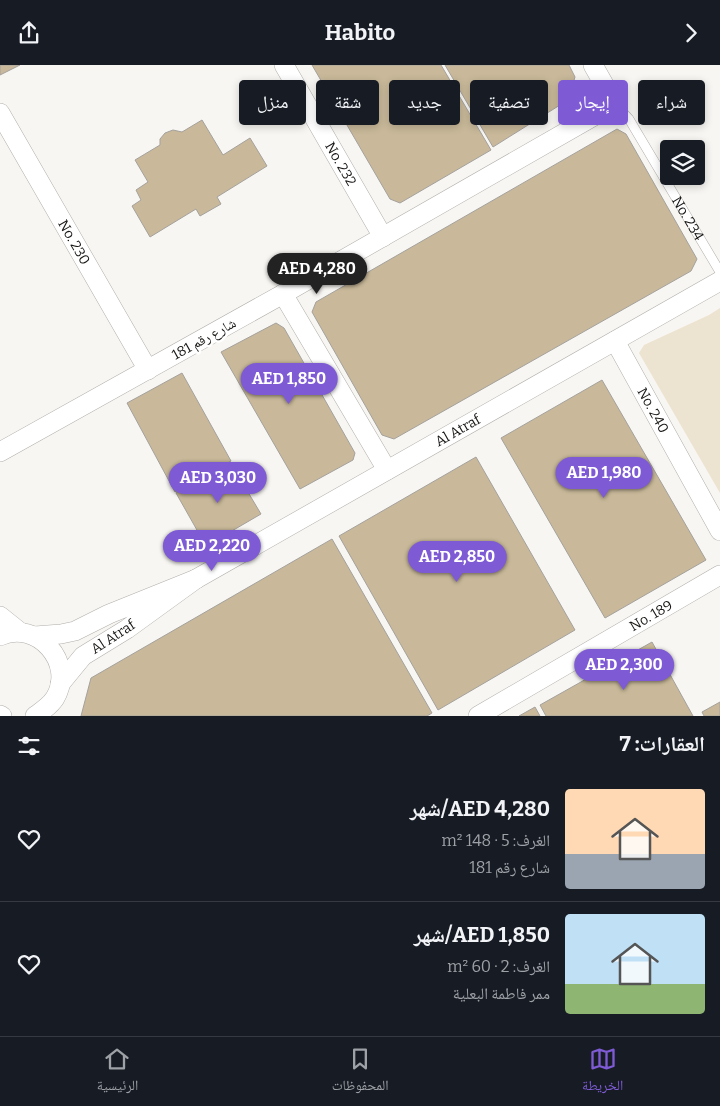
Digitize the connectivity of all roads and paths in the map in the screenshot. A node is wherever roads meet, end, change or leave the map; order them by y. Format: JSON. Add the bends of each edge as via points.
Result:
{"nodes":[{"id":1,"x":284,"y":65,"type":"edge"},
{"id":2,"x":593,"y":65,"type":"edge"},
{"id":3,"x":601,"y":80,"type":"edge"},
{"id":4,"x":0,"y":113,"type":"edge"},
{"id":5,"x":628,"y":118,"type":"edge"},
{"id":6,"x":578,"y":125,"type":"edge"},
{"id":7,"x":383,"y":237,"type":"junction"},
{"id":8,"x":720,"y":272,"type":"edge"},
{"id":9,"x":720,"y":281,"type":"edge"},
{"id":10,"x":283,"y":295,"type":"junction"},
{"id":11,"x":615,"y":341,"type":"junction"},
{"id":12,"x":148,"y":370,"type":"junction"},
{"id":13,"x":0,"y":452,"type":"edge"},
{"id":14,"x":387,"y":470,"type":"junction"},
{"id":15,"x":715,"y":511,"type":"edge"},
{"id":16,"x":720,"y":531,"type":"edge"},
{"id":17,"x":720,"y":575,"type":"edge"},
{"id":18,"x":196,"y":579,"type":"junction"},
{"id":19,"x":0,"y":616,"type":"edge"},
{"id":20,"x":28,"y":634,"type":"junction"},
{"id":21,"x":0,"y":636,"type":"edge"},
{"id":22,"x":58,"y":691,"type":"junction"},
{"id":23,"x":35,"y":716,"type":"edge"},
{"id":24,"x":60,"y":716,"type":"edge"},
{"id":25,"x":478,"y":716,"type":"edge"}],
"edges":[{"from":1,"to":7,"type":"street","name":"No. 232"},
{"from":2,"to":3,"type":"street","name":"No. 234"},
{"from":4,"to":12,"type":"street","name":"No. 230"},
{"from":5,"to":8,"type":"lane","name":"No. 234"},
{"from":6,"to":7,"type":"street","name":"شارع رقم 181"},
{"from":7,"to":10,"type":"street","name":"شارع رقم 181"},
{"from":9,"to":11,"type":"street","name":"Al Atraf"},
{"from":10,"to":12,"type":"street","name":"شارع رقم 181"},
{"from":10,"to":14,"type":"street"},
{"from":11,"to":14,"type":"street","name":"Al Atraf"},
{"from":11,"to":15,"type":"street","name":"No. 240"},
{"from":12,"to":13,"type":"street","name":"شارع رقم 181"},
{"from":14,"to":18,"type":"street","name":"Al Atraf"},
{"from":15,"to":16,"type":"street","name":"No. 240"},
{"from":17,"to":25,"type":"street","name":"No. 189"},
{"from":18,"to":20,"type":"street","name":"Al Atraf","via":[[75,631]]},
{"from":18,"to":22,"type":"street","name":"Al Atraf","via":[[83,656]]},
{"from":19,"to":20,"type":"street"},
{"from":20,"to":21,"type":"street","name":"Al Atraf","via":[[6,633]]},
{"from":20,"to":22,"type":"street","via":[[47,644],[56,655],[60,669]]},
{"from":22,"to":23,"type":"street","name":"Al Atraf","via":[[46,708]]},
{"from":22,"to":24,"type":"street"}]}
